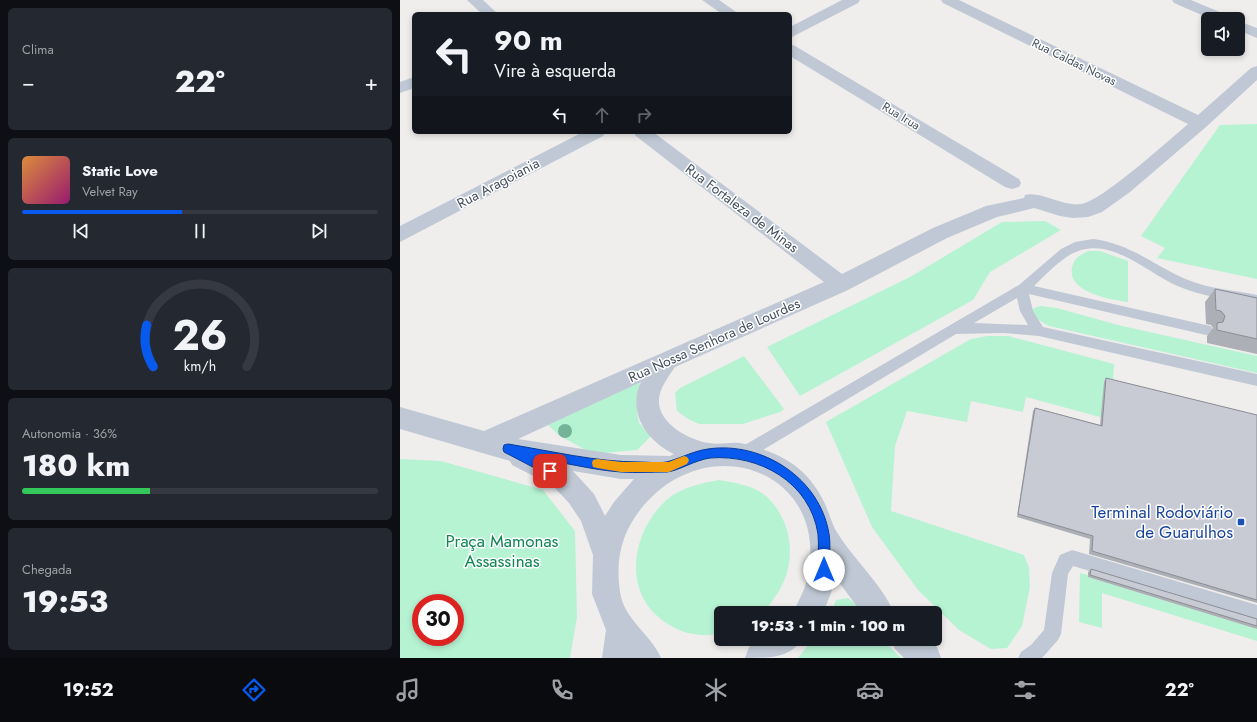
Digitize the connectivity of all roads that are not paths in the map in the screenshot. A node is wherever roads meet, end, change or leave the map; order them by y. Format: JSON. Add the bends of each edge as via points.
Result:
{"nodes":[{"id":1,"x":474,"y":0,"type":"edge"},
{"id":2,"x":709,"y":0,"type":"edge"},
{"id":3,"x":853,"y":0,"type":"edge"},
{"id":4,"x":948,"y":0,"type":"edge"},
{"id":5,"x":1179,"y":0,"type":"edge"},
{"id":6,"x":489,"y":12,"type":"edge"},
{"id":7,"x":729,"y":12,"type":"edge"},
{"id":8,"x":1207,"y":12,"type":"edge"},
{"id":9,"x":1245,"y":28,"type":"edge"},
{"id":10,"x":792,"y":32,"type":"edge"},
{"id":11,"x":1257,"y":33,"type":"edge"},
{"id":12,"x":792,"y":50,"type":"edge"},
{"id":13,"x":1257,"y":71,"type":"edge"},
{"id":14,"x":412,"y":83,"type":"edge"},
{"id":15,"x":400,"y":88,"type":"edge"},
{"id":16,"x":1200,"y":123,"type":"junction"},
{"id":17,"x":593,"y":134,"type":"edge"},
{"id":18,"x":645,"y":134,"type":"edge"},
{"id":19,"x":1006,"y":186,"type":"junction"},
{"id":20,"x":1029,"y":202,"type":"junction"},
{"id":21,"x":940,"y":233,"type":"junction"},
{"id":22,"x":400,"y":235,"type":"edge"},
{"id":23,"x":841,"y":284,"type":"junction"},
{"id":24,"x":1024,"y":288,"type":"junction"},
{"id":25,"x":1257,"y":300,"type":"edge"},
{"id":26,"x":956,"y":329,"type":"junction"},
{"id":27,"x":1206,"y":330,"type":"dead end"},
{"id":28,"x":1040,"y":331,"type":"junction"},
{"id":29,"x":667,"y":360,"type":"junction"},
{"id":30,"x":1257,"y":380,"type":"edge"},
{"id":31,"x":400,"y":418,"type":"edge"},
{"id":32,"x":497,"y":445,"type":"junction"},
{"id":33,"x":708,"y":454,"type":"junction"},
{"id":34,"x":743,"y":454,"type":"junction"},
{"id":35,"x":669,"y":467,"type":"junction"},
{"id":36,"x":823,"y":534,"type":"junction"},
{"id":37,"x":606,"y":554,"type":"junction"},
{"id":38,"x":811,"y":606,"type":"edge"},
{"id":39,"x":875,"y":606,"type":"edge"},
{"id":40,"x":1257,"y":613,"type":"edge"},
{"id":41,"x":621,"y":630,"type":"junction"},
{"id":42,"x":777,"y":646,"type":"edge"},
{"id":43,"x":913,"y":646,"type":"edge"},
{"id":44,"x":617,"y":658,"type":"edge"},
{"id":45,"x":646,"y":658,"type":"edge"},
{"id":46,"x":760,"y":658,"type":"edge"},
{"id":47,"x":926,"y":658,"type":"edge"},
{"id":48,"x":1027,"y":658,"type":"edge"}],
"edges":[{"from":1,"to":6,"type":"street"},
{"from":2,"to":7,"type":"street"},
{"from":3,"to":10,"type":"street"},
{"from":4,"to":16,"type":"street","name":"Rua Caldas Novas"},
{"from":5,"to":8,"type":"street"},
{"from":9,"to":11,"type":"street"},
{"from":12,"to":19,"type":"street","name":"Rua Irua"},
{"from":13,"to":16,"type":"street"},
{"from":14,"to":15,"type":"street"},
{"from":16,"to":20,"type":"street","via":[[1121,189],[1094,208],[1078,212]]},
{"from":17,"to":22,"type":"street","name":"Rua Aragoiania"},
{"from":18,"to":23,"type":"street","name":"Rua Fortaleza de Minas"},
{"from":19,"to":20,"type":"street","via":[[1000,194],[1005,201],[1015,205]]},
{"from":19,"to":21,"type":"street","name":"Rua Nossa Senhora de Lourdes"},
{"from":20,"to":21,"type":"street","name":"Rua Nossa Senhora de Lourdes","via":[[993,211]]},
{"from":21,"to":23,"type":"street","name":"Rua Nossa Senhora de Lourdes"},
{"from":23,"to":29,"type":"street","name":"Rua Nossa Senhora de Lourdes"},
{"from":24,"to":25,"type":"lane","via":[[1066,251],[1088,242],[1097,242],[1129,253],[1191,286]]},
{"from":24,"to":26,"type":"lane"},
{"from":24,"to":27,"type":"lane"},
{"from":24,"to":28,"type":"lane","via":[[1022,300],[1026,311]]},
{"from":26,"to":28,"type":"lane","via":[[1004,328]]},
{"from":26,"to":34,"type":"lane"},
{"from":28,"to":30,"type":"lane"},
{"from":29,"to":32,"type":"street","name":"Rua Nossa Senhora de Lourdes"},
{"from":29,"to":33,"type":"street","via":[[646,399],[649,415],[662,431],[680,444]]},
{"from":31,"to":32,"type":"street"},
{"from":32,"to":35,"type":"street","via":[[621,467]]},
{"from":32,"to":37,"type":"street","via":[[561,478],[577,492],[590,511]]},
{"from":33,"to":34,"type":"street"},
{"from":33,"to":35,"type":"street","via":[[688,458]]},
{"from":34,"to":36,"type":"street","via":[[771,463],[795,480],[813,505]]},
{"from":35,"to":37,"type":"street","via":[[640,488],[618,518]]},
{"from":36,"to":38,"type":"street","via":[[824,570]]},
{"from":36,"to":39,"type":"street"},
{"from":37,"to":41,"type":"street","via":[[606,593]]},
{"from":40,"to":48,"type":"lane","via":[[1072,558],[1066,561],[1060,573],[1052,634]]},
{"from":41,"to":44,"type":"street"},
{"from":41,"to":45,"type":"street"},
{"from":42,"to":46,"type":"street"},
{"from":43,"to":47,"type":"street"}]}
